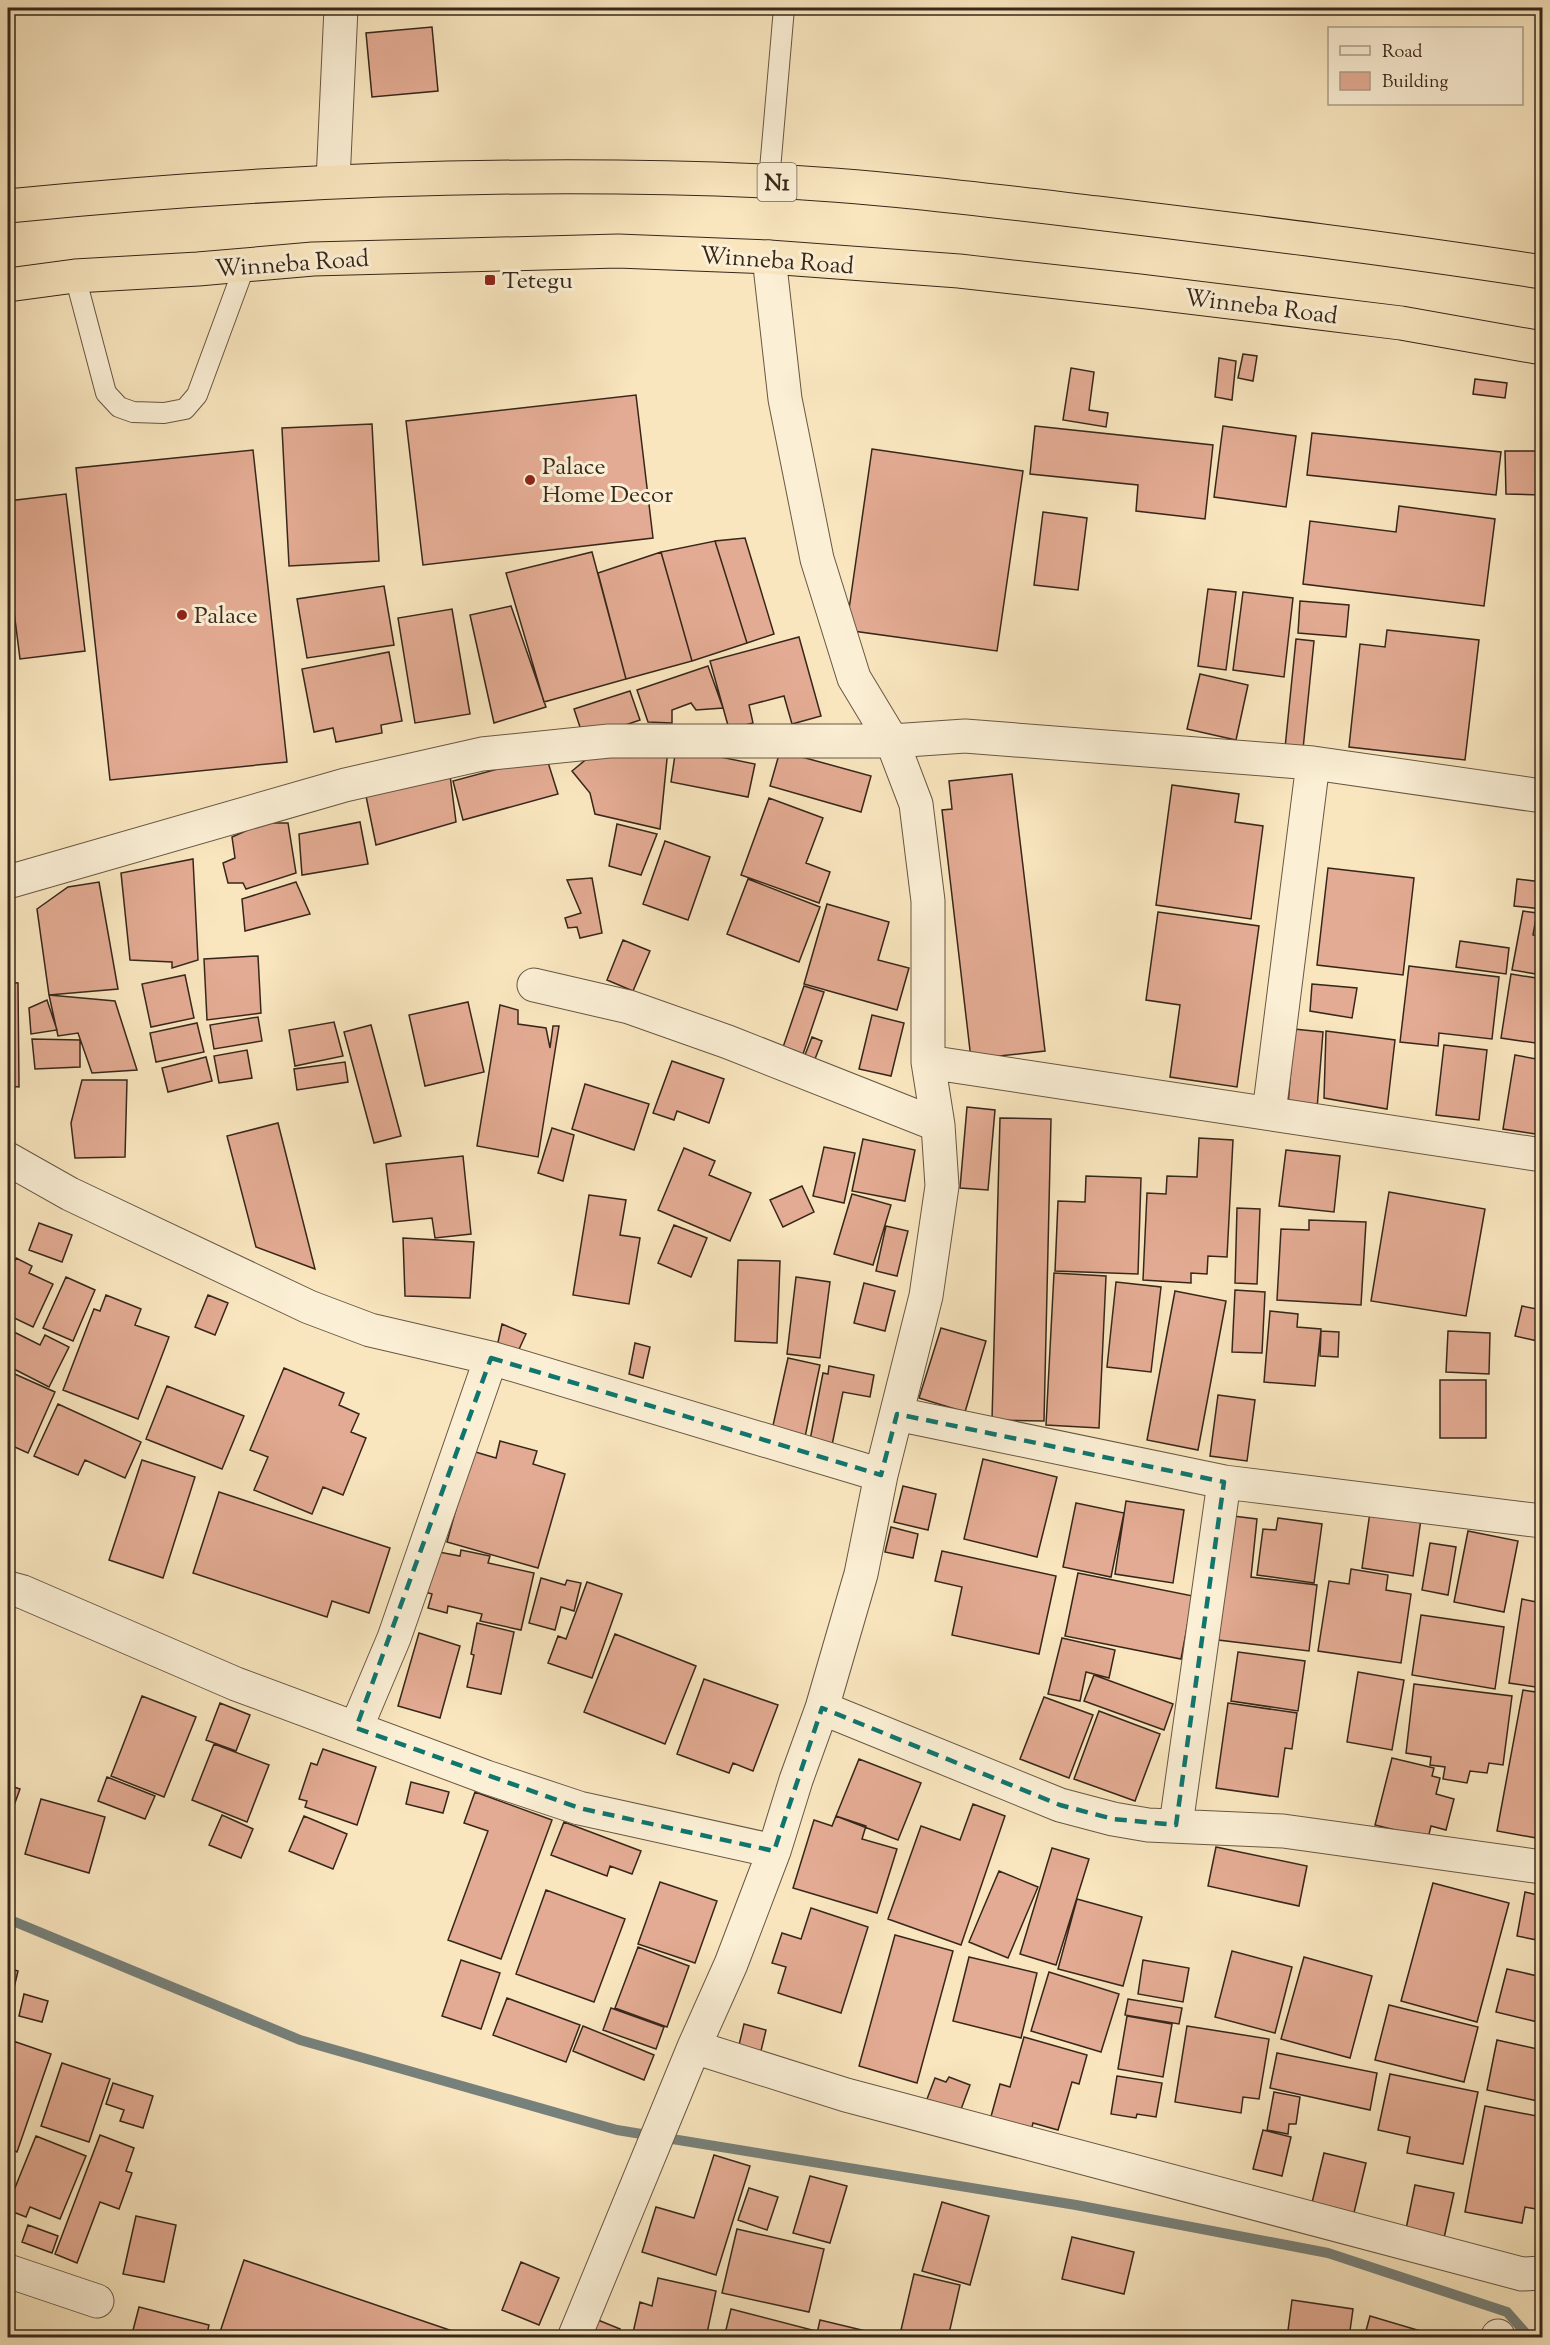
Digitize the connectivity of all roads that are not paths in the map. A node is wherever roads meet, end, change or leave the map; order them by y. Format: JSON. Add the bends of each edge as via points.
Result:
{"nodes":[{"id":1,"x":341,"y":8,"type":"edge"},
{"id":2,"x":784,"y":8,"type":"edge"},
{"id":3,"x":333,"y":181,"type":"junction"},
{"id":4,"x":769,"y":181,"type":"junction"},
{"id":5,"x":8,"y":206,"type":"edge"},
{"id":6,"x":769,"y":257,"type":"junction"},
{"id":7,"x":245,"y":265,"type":"junction"},
{"id":8,"x":1542,"y":272,"type":"edge"},
{"id":9,"x":75,"y":276,"type":"junction"},
{"id":10,"x":8,"y":285,"type":"edge"},
{"id":11,"x":1542,"y":348,"type":"edge"},
{"id":12,"x":892,"y":741,"type":"junction"},
{"id":13,"x":1313,"y":763,"type":"junction"},
{"id":14,"x":1542,"y":796,"type":"edge"},
{"id":15,"x":8,"y":882,"type":"edge"},
{"id":16,"x":534,"y":985,"type":"dead end"},
{"id":17,"x":928,"y":1062,"type":"junction"},
{"id":18,"x":1269,"y":1113,"type":"junction"},
{"id":19,"x":938,"y":1125,"type":"junction"},
{"id":20,"x":1542,"y":1155,"type":"edge"},
{"id":21,"x":8,"y":1159,"type":"edge"},
{"id":22,"x":491,"y":1358,"type":"junction"},
{"id":23,"x":897,"y":1414,"type":"junction"},
{"id":24,"x":881,"y":1475,"type":"junction"},
{"id":25,"x":1224,"y":1482,"type":"junction"},
{"id":26,"x":1542,"y":1521,"type":"edge"},
{"id":27,"x":8,"y":1588,"type":"edge"},
{"id":28,"x":822,"y":1708,"type":"junction"},
{"id":29,"x":356,"y":1728,"type":"junction"},
{"id":30,"x":1176,"y":1825,"type":"junction"},
{"id":31,"x":774,"y":1851,"type":"junction"},
{"id":32,"x":1542,"y":1867,"type":"edge"},
{"id":33,"x":694,"y":2047,"type":"junction"},
{"id":34,"x":8,"y":2271,"type":"edge"},
{"id":35,"x":1542,"y":2273,"type":"edge"},
{"id":36,"x":97,"y":2301,"type":"dead end"},
{"id":37,"x":574,"y":2337,"type":"edge"}],
"edges":[{"from":1,"to":3,"type":"street"},
{"from":2,"to":4,"type":"lane"},
{"from":3,"to":4,"type":"highway","number":"N1","via":[[609,176]]},
{"from":3,"to":5,"type":"highway","number":"N1"},
{"from":4,"to":8,"type":"highway","number":"N1","via":[[909,191],[1400,250]]},
{"from":6,"to":7,"type":"highway","name":"Winneba Road","via":[[606,251]]},
{"from":6,"to":11,"type":"highway","name":"Winneba Road","via":[[959,271],[1139,291],[1401,323]]},
{"from":6,"to":12,"type":"street","via":[[785,399],[817,559],[854,678]]},
{"from":7,"to":9,"type":"highway","name":"Winneba Road"},
{"from":7,"to":9,"type":"lane","via":[[197,395],[184,409],[164,413],[133,412],[119,407],[106,393]]},
{"from":9,"to":10,"type":"highway","name":"Winneba Road"},
{"from":12,"to":13,"type":"street","via":[[965,736]]},
{"from":12,"to":15,"type":"street","via":[[609,741],[482,754],[345,785]]},
{"from":12,"to":17,"type":"street","via":[[916,804],[928,901]]},
{"from":13,"to":14,"type":"street"},
{"from":13,"to":18,"type":"street"},
{"from":16,"to":19,"type":"street","via":[[629,1007]]},
{"from":17,"to":18,"type":"street"},
{"from":17,"to":19,"type":"street"},
{"from":18,"to":20,"type":"street"},
{"from":19,"to":23,"type":"street","via":[[942,1186],[926,1296]]},
{"from":21,"to":22,"type":"street","via":[[70,1194],[309,1307],[370,1330]]},
{"from":22,"to":24,"type":"street"},
{"from":22,"to":29,"type":"street","via":[[394,1638]]},
{"from":23,"to":24,"type":"street"},
{"from":23,"to":25,"type":"street"},
{"from":24,"to":28,"type":"street","via":[[861,1574]]},
{"from":25,"to":26,"type":"street"},
{"from":25,"to":30,"type":"street"},
{"from":27,"to":29,"type":"street","via":[[236,1684]]},
{"from":28,"to":30,"type":"street","via":[[1060,1805],[1148,1825]]},
{"from":28,"to":31,"type":"street"},
{"from":29,"to":31,"type":"street","via":[[579,1808]]},
{"from":30,"to":32,"type":"street","via":[[1283,1831]]},
{"from":31,"to":33,"type":"street"},
{"from":33,"to":35,"type":"street","via":[[846,2095],[1006,2139],[1522,2274]]},
{"from":33,"to":37,"type":"street"},
{"from":34,"to":36,"type":"street"}]}
